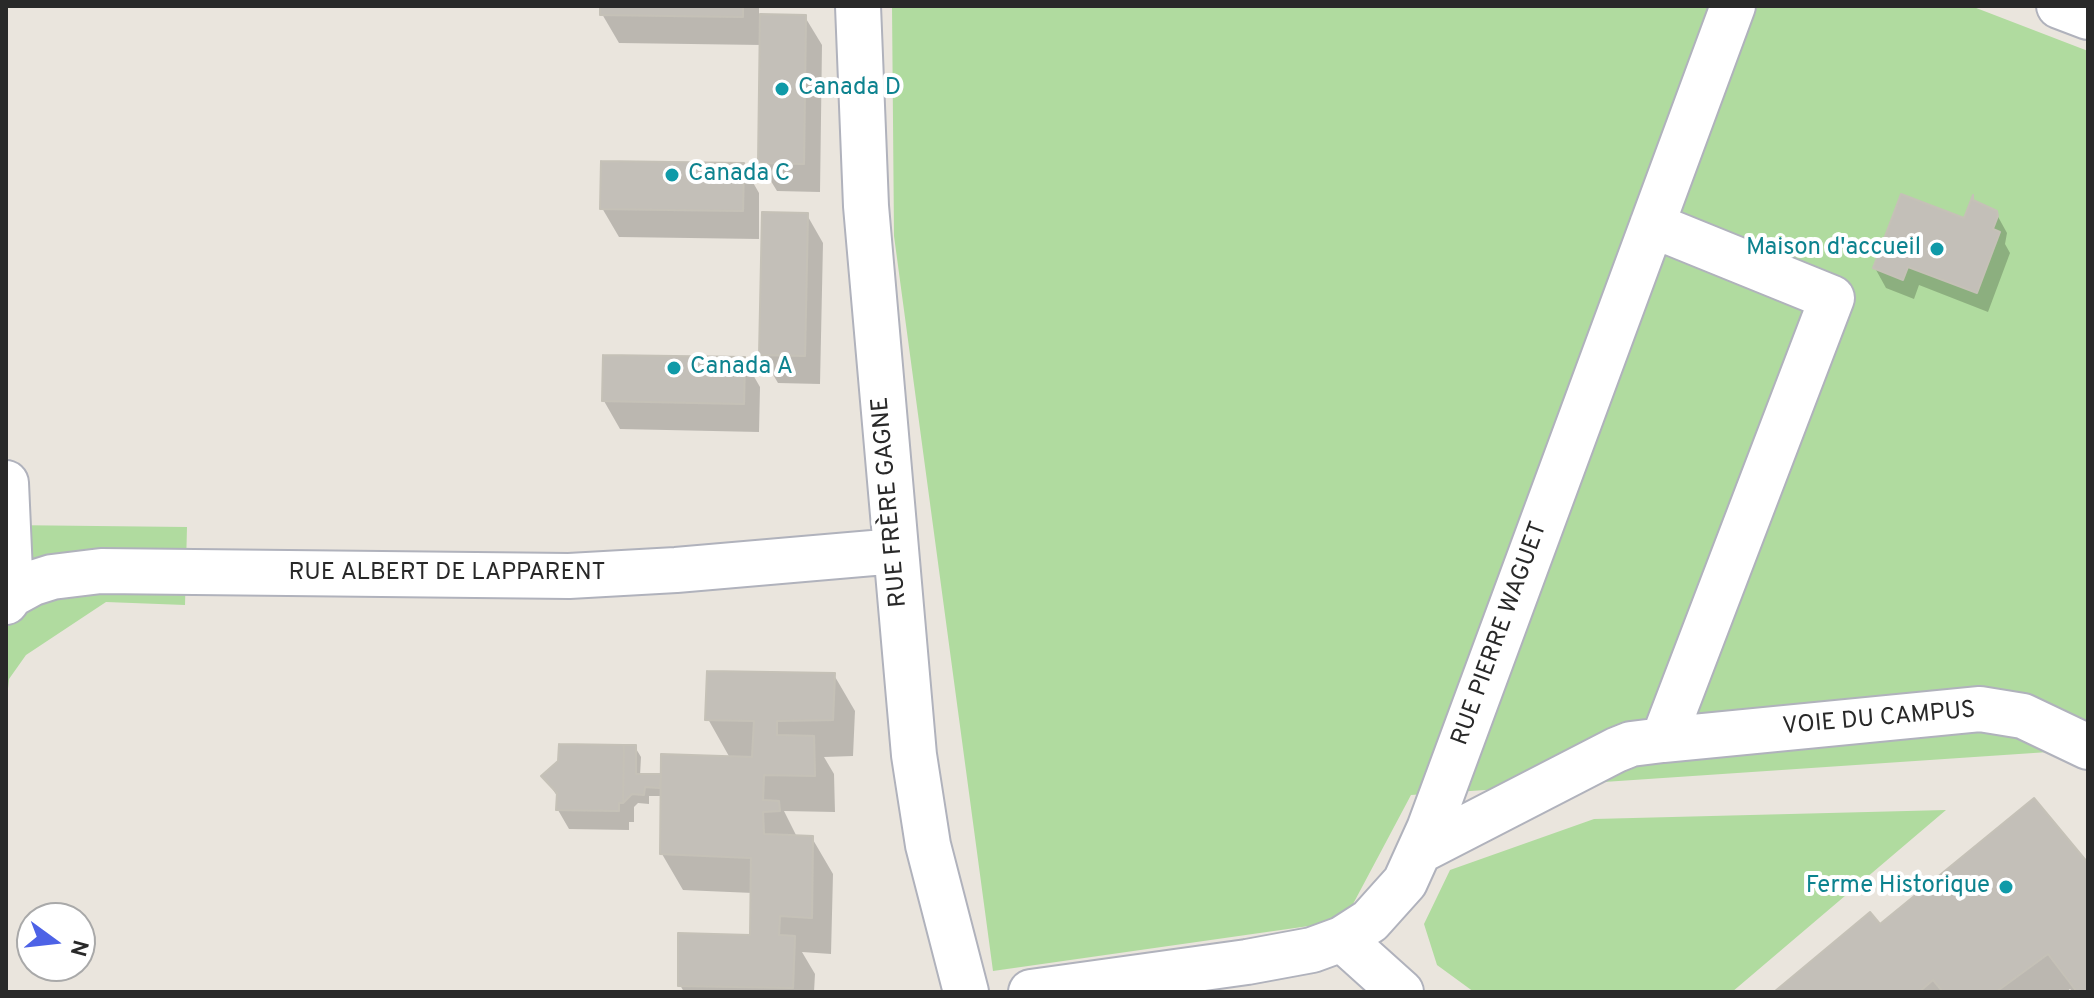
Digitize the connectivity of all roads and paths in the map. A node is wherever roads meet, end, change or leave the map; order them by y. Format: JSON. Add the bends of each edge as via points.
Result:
{"nodes":[{"id":1,"x":858,"y":6,"type":"edge"},
{"id":2,"x":1733,"y":6,"type":"edge"},
{"id":3,"x":2059,"y":6,"type":"edge"},
{"id":4,"x":2088,"y":17,"type":"edge"},
{"id":5,"x":1652,"y":225,"type":"junction"},
{"id":6,"x":6,"y":483,"type":"edge"},
{"id":7,"x":896,"y":551,"type":"junction"},
{"id":8,"x":9,"y":598,"type":"edge"},
{"id":9,"x":1663,"y":740,"type":"junction"},
{"id":10,"x":2088,"y":747,"type":"edge"},
{"id":11,"x":1420,"y":851,"type":"junction"},
{"id":12,"x":1342,"y":939,"type":"junction"},
{"id":13,"x":966,"y":992,"type":"edge"},
{"id":14,"x":1031,"y":992,"type":"edge"},
{"id":15,"x":1401,"y":992,"type":"edge"}],
"edges":[{"from":1,"to":7,"type":"street","name":"RUE FRÈRE GAGNE","via":[[865,193]]},
{"from":2,"to":5,"type":"street","name":"RUE PIERRE WAGUET"},
{"from":3,"to":4,"type":"street"},
{"from":5,"to":9,"type":"street","via":[[1832,298]]},
{"from":5,"to":11,"type":"street","name":"RUE PIERRE WAGUET"},
{"from":6,"to":8,"type":"street"},
{"from":7,"to":8,"type":"street","name":"RUE ALBERT DE LAPPARENT","via":[[569,576],[101,571],[52,577]]},
{"from":7,"to":13,"type":"street","name":"RUE FRÈRE GAGNE","via":[[922,815]]},
{"from":9,"to":10,"type":"street","name":"VOIE DU CAMPUS","via":[[1980,709],[2023,716]]},
{"from":9,"to":11,"type":"street","name":"VOIE DU CAMPUS","via":[[1616,750]]},
{"from":11,"to":12,"type":"street","name":"RUE PIERRE WAGUET","via":[[1392,898]]},
{"from":12,"to":14,"type":"street","name":"RUE PIERRE WAGUET","via":[[1283,956]]},
{"from":12,"to":15,"type":"street"}]}
